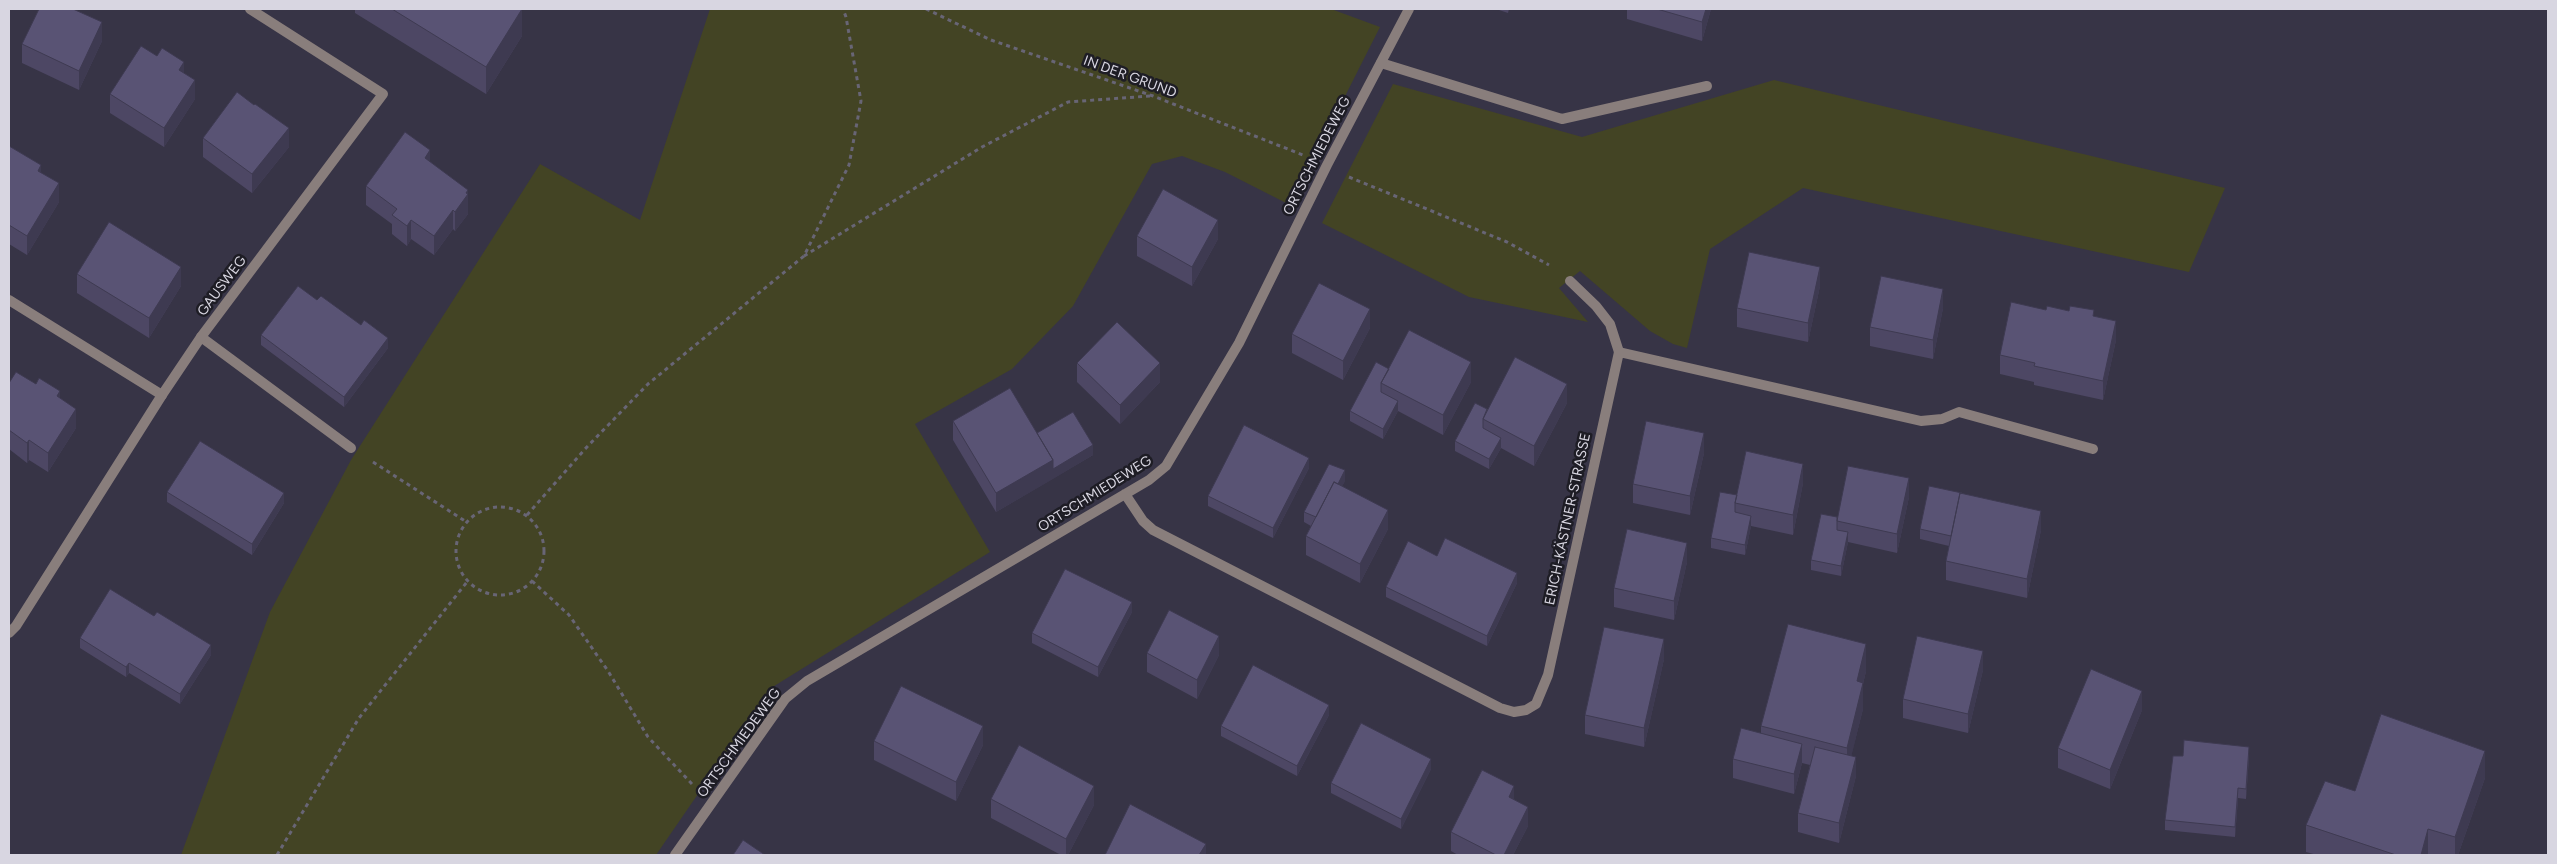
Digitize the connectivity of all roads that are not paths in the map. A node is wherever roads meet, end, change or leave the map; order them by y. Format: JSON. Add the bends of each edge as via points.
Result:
{"nodes":[{"id":1,"x":250,"y":9,"type":"edge"},
{"id":2,"x":1409,"y":9,"type":"edge"},
{"id":3,"x":1381,"y":63,"type":"junction"},
{"id":4,"x":1707,"y":86,"type":"dead end"},
{"id":5,"x":1570,"y":281,"type":"road end"},
{"id":6,"x":9,"y":300,"type":"edge"},
{"id":7,"x":201,"y":337,"type":"junction"},
{"id":8,"x":1619,"y":352,"type":"junction"},
{"id":9,"x":162,"y":395,"type":"junction"},
{"id":10,"x":351,"y":448,"type":"road end"},
{"id":11,"x":2093,"y":449,"type":"dead end"},
{"id":12,"x":1126,"y":494,"type":"junction"},
{"id":13,"x":9,"y":633,"type":"edge"},
{"id":14,"x":675,"y":855,"type":"edge"}],
"edges":[{"from":1,"to":7,"type":"street","name":"GAUSWEG","via":[[382,94]]},
{"from":2,"to":3,"type":"street","name":"ORTSCHMIEDEWEG"},
{"from":3,"to":4,"type":"street","via":[[1562,119]]},
{"from":3,"to":12,"type":"street","name":"ORTSCHMIEDEWEG","via":[[1239,344],[1166,466]]},
{"from":5,"to":8,"type":"street","via":[[1610,324]]},
{"from":6,"to":9,"type":"street"},
{"from":7,"to":9,"type":"street","name":"GAUSWEG"},
{"from":7,"to":10,"type":"street"},
{"from":8,"to":11,"type":"street","via":[[1921,421],[1959,412]]},
{"from":8,"to":12,"type":"street","name":"ERICH-KÄSTNER-STRASSE","via":[[1548,675],[1536,704],[1526,710],[1514,712],[1500,708],[1153,530],[1143,521]]},
{"from":9,"to":13,"type":"street","name":"GAUSWEG"},
{"from":12,"to":14,"type":"street","name":"ORTSCHMIEDEWEG","via":[[807,681],[785,699]]}]}
